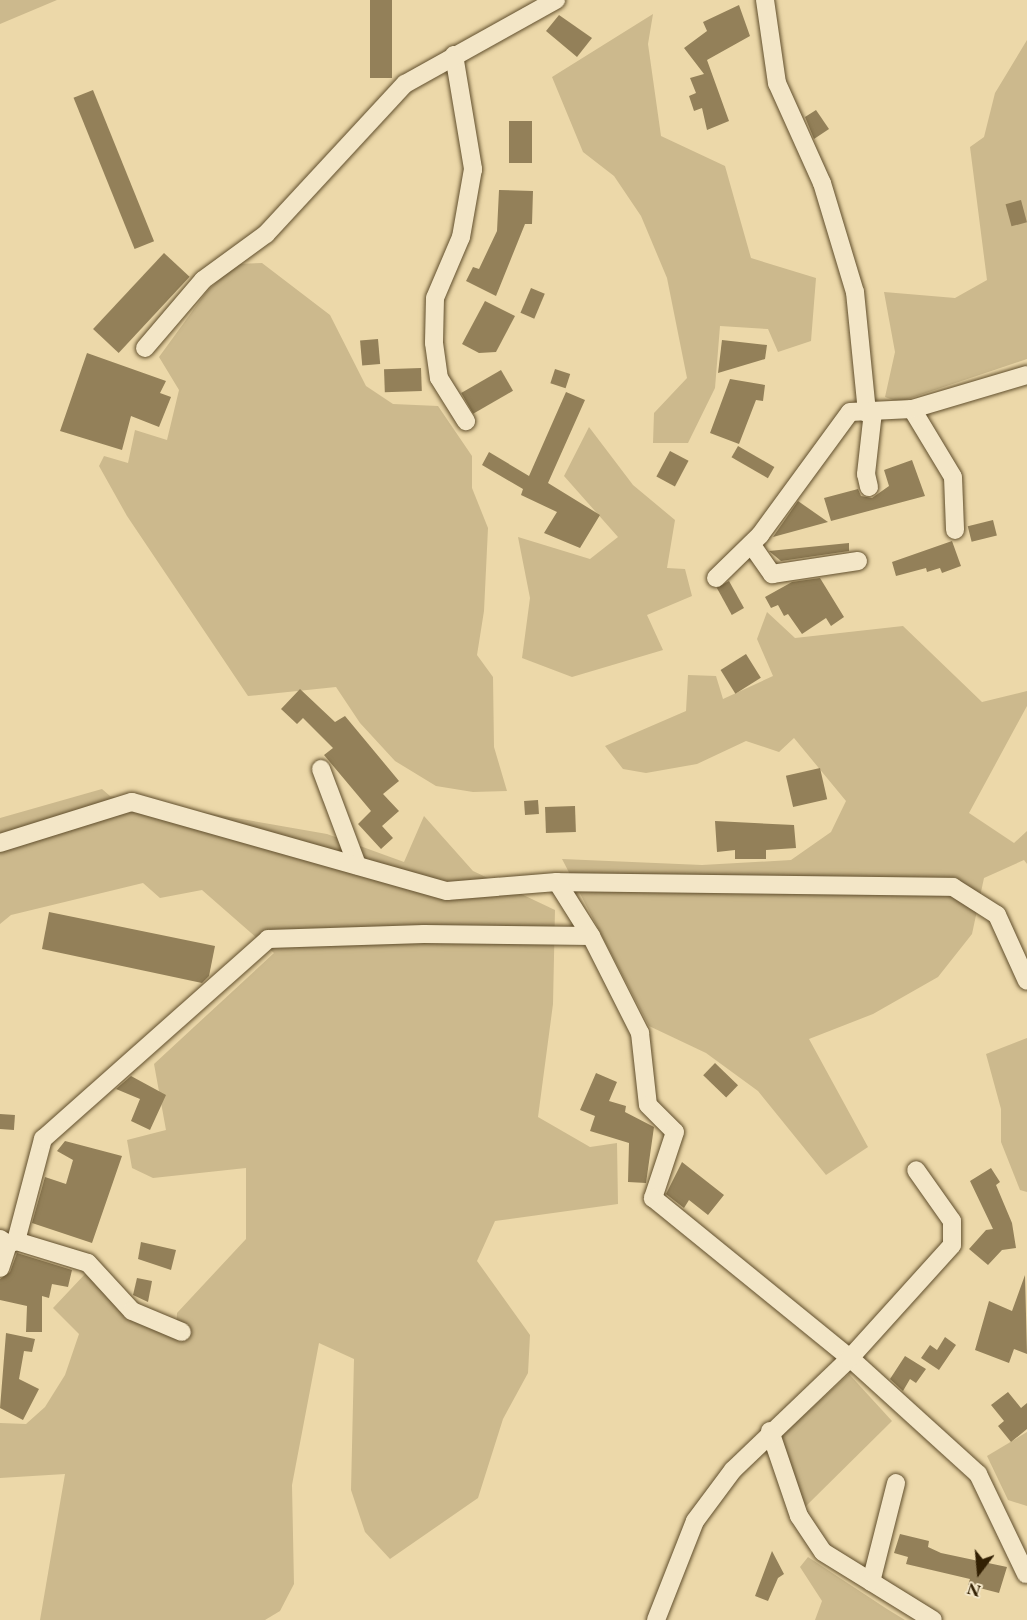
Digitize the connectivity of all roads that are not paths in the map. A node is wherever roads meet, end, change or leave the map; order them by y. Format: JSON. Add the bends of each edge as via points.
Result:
{"nodes":[{"id":1,"x":765,"y":0,"type":"edge"},
{"id":2,"x":551,"y":1,"type":"edge"},
{"id":3,"x":526,"y":6,"type":"edge"},
{"id":4,"x":454,"y":55,"type":"junction"},
{"id":5,"x":145,"y":348,"type":"dead end"},
{"id":6,"x":1027,"y":375,"type":"edge"},
{"id":7,"x":912,"y":409,"type":"junction"},
{"id":8,"x":870,"y":412,"type":"junction"},
{"id":9,"x":466,"y":421,"type":"dead end"},
{"id":10,"x":869,"y":487,"type":"dead end"},
{"id":11,"x":955,"y":530,"type":"dead end"},
{"id":12,"x":751,"y":544,"type":"junction"},
{"id":13,"x":858,"y":561,"type":"dead end"},
{"id":14,"x":716,"y":579,"type":"dead end"},
{"id":15,"x":321,"y":770,"type":"dead end"},
{"id":16,"x":0,"y":843,"type":"edge"},
{"id":17,"x":357,"y":865,"type":"junction"},
{"id":18,"x":556,"y":882,"type":"junction"},
{"id":19,"x":591,"y":936,"type":"junction"},
{"id":20,"x":1027,"y":981,"type":"edge"},
{"id":21,"x":916,"y":1170,"type":"dead end"},
{"id":22,"x":8,"y":1241,"type":"edge"},
{"id":23,"x":0,"y":1268,"type":"edge"},
{"id":24,"x":182,"y":1332,"type":"dead end"},
{"id":25,"x":850,"y":1358,"type":"junction"},
{"id":26,"x":770,"y":1431,"type":"junction"},
{"id":27,"x":896,"y":1483,"type":"dead end"},
{"id":28,"x":1026,"y":1574,"type":"edge"},
{"id":29,"x":871,"y":1582,"type":"junction"},
{"id":30,"x":656,"y":1620,"type":"edge"},
{"id":31,"x":933,"y":1620,"type":"edge"}],
"edges":[{"from":1,"to":8,"type":"street","via":[[777,82],[822,183],[855,292]]},
{"from":2,"to":3,"type":"street"},
{"from":3,"to":4,"type":"street"},
{"from":4,"to":5,"type":"street","via":[[405,84],[266,234],[203,280]]},
{"from":4,"to":9,"type":"street","via":[[473,170],[461,237],[435,298],[434,343],[439,378]]},
{"from":6,"to":7,"type":"street"},
{"from":7,"to":8,"type":"street"},
{"from":7,"to":11,"type":"street","via":[[953,477]]},
{"from":8,"to":10,"type":"street","via":[[866,474]]},
{"from":8,"to":12,"type":"street","via":[[850,412]]},
{"from":12,"to":13,"type":"street","via":[[772,574]]},
{"from":12,"to":14,"type":"street"},
{"from":15,"to":17,"type":"street"},
{"from":16,"to":17,"type":"street","via":[[132,802]]},
{"from":17,"to":18,"type":"street","via":[[447,891]]},
{"from":18,"to":19,"type":"street"},
{"from":18,"to":20,"type":"street","via":[[953,887],[997,915]]},
{"from":19,"to":22,"type":"street","via":[[424,934],[267,939],[43,1139]]},
{"from":19,"to":25,"type":"street","via":[[639,1032],[648,1105],[675,1132],[653,1198]]},
{"from":21,"to":25,"type":"street","via":[[952,1221],[952,1245]]},
{"from":22,"to":23,"type":"street"},
{"from":22,"to":24,"type":"street","via":[[88,1263],[132,1311]]},
{"from":25,"to":26,"type":"street"},
{"from":25,"to":28,"type":"street","via":[[978,1474]]},
{"from":26,"to":29,"type":"street","via":[[799,1516],[817,1544],[823,1552]]},
{"from":26,"to":30,"type":"street","via":[[695,1521]]},
{"from":27,"to":29,"type":"street"},
{"from":29,"to":31,"type":"street"}]}
